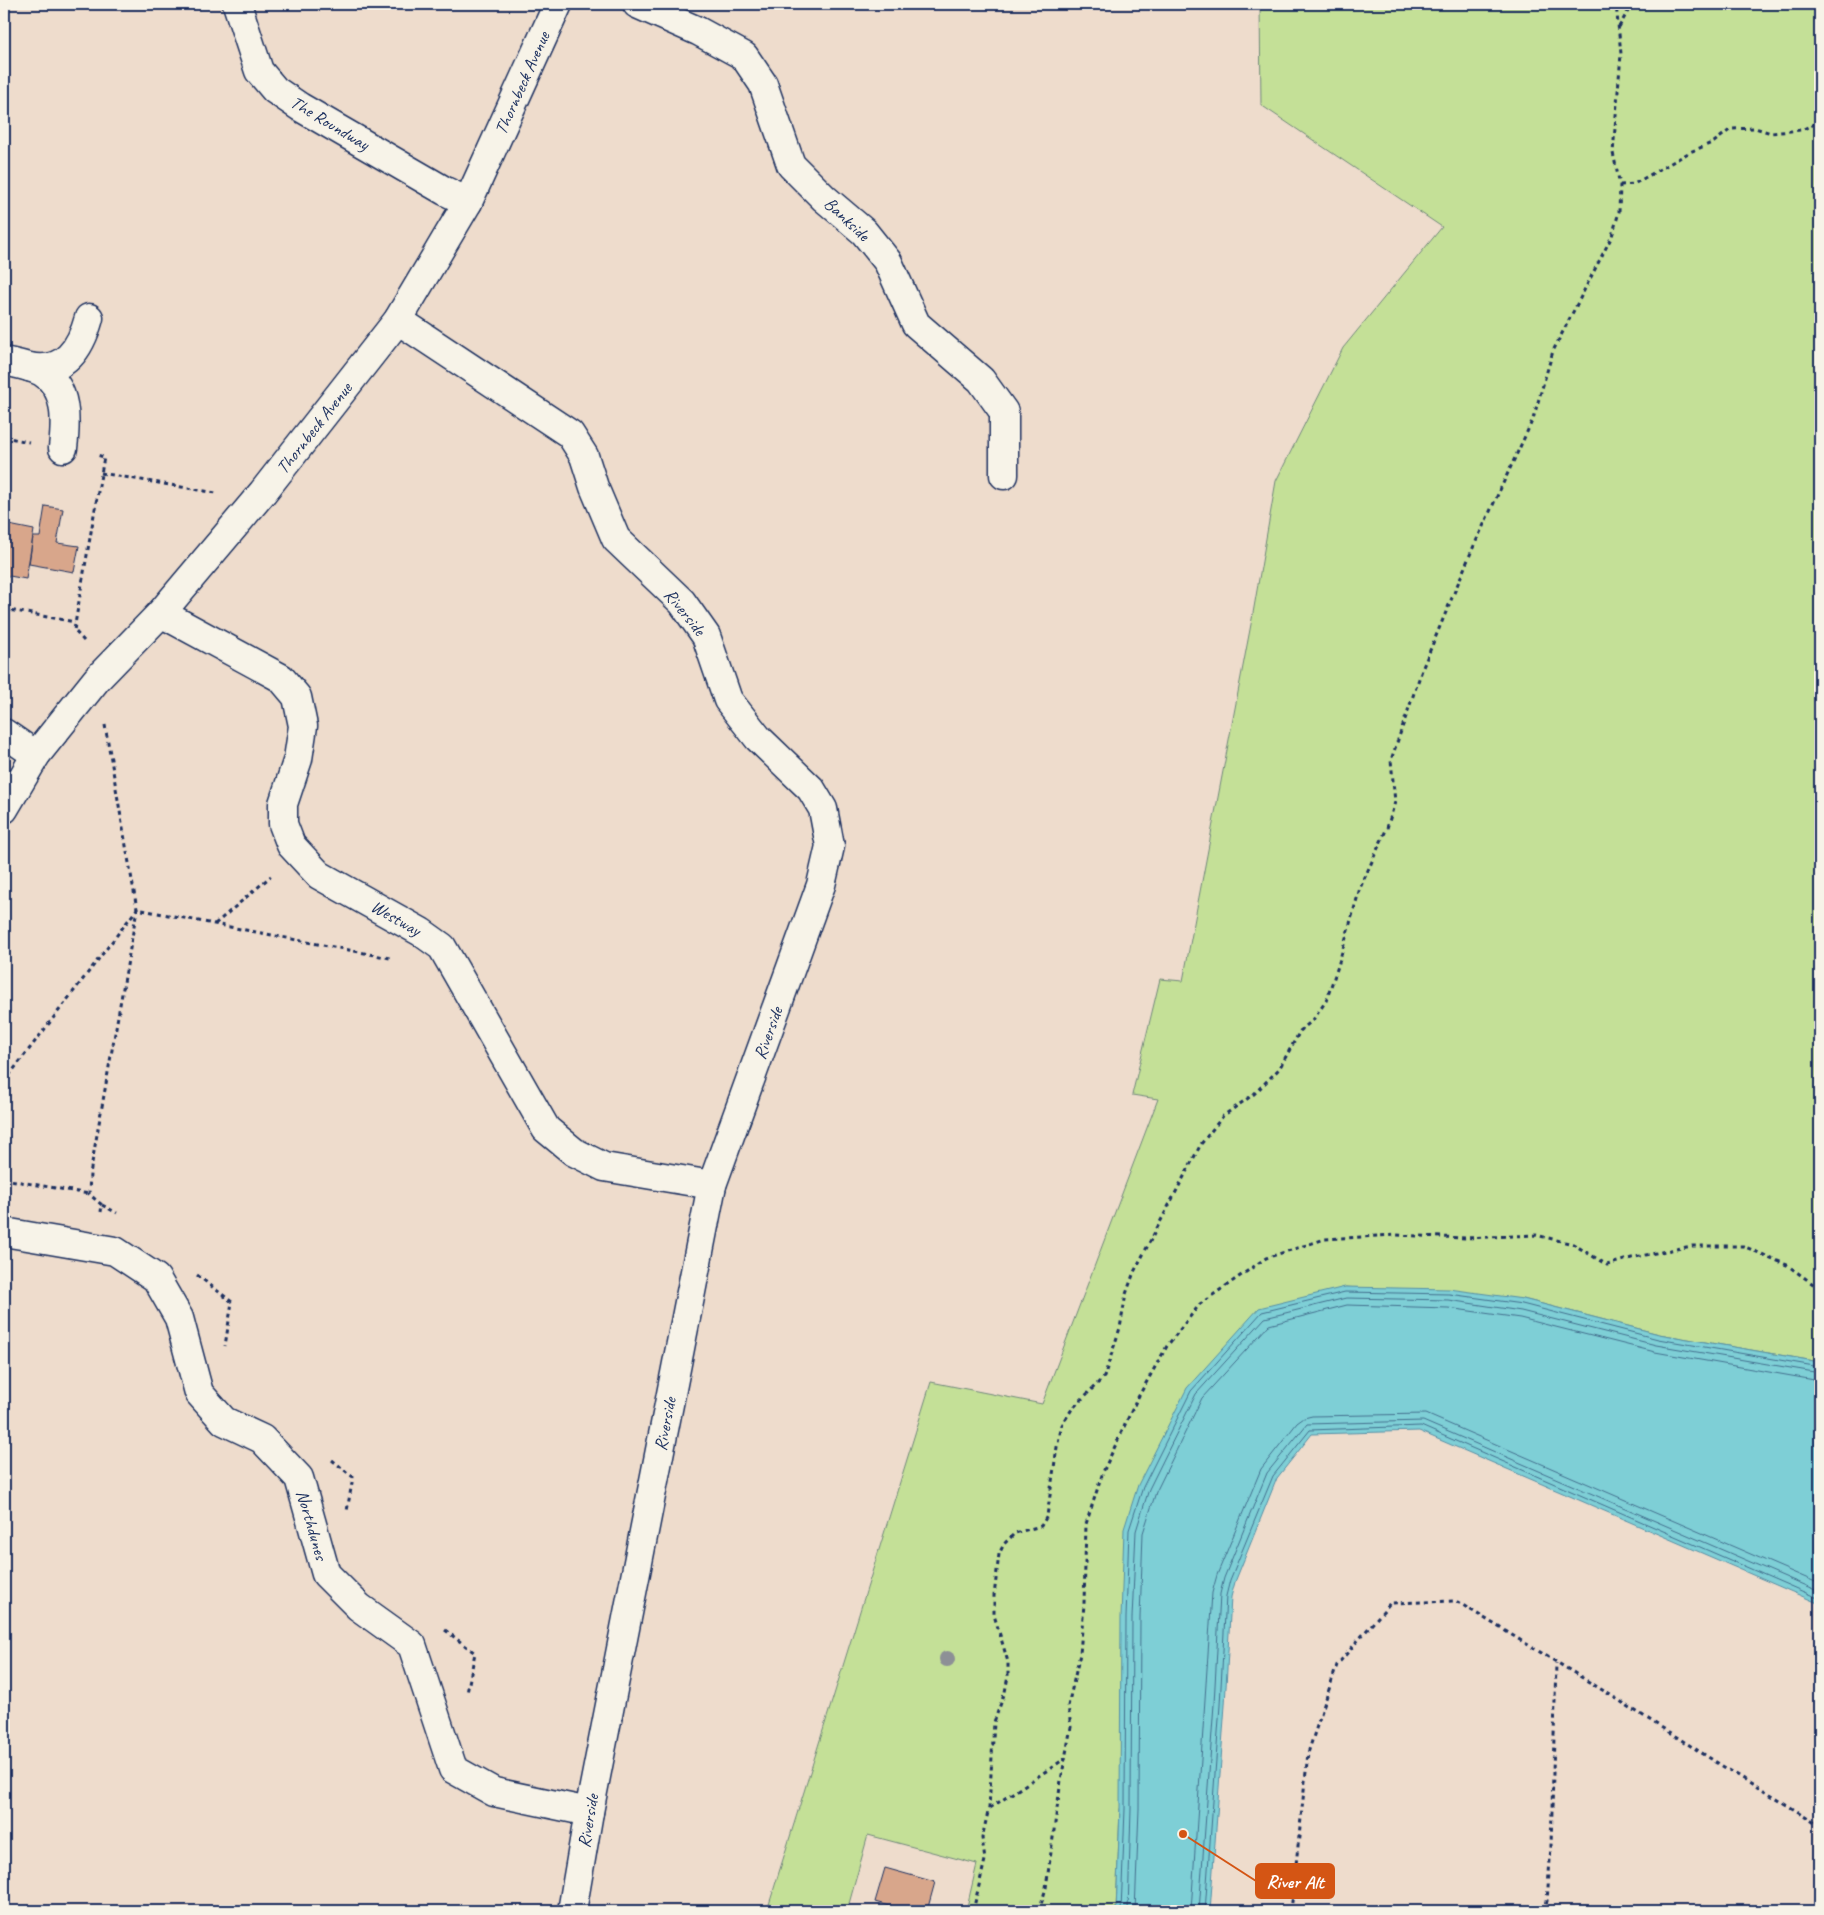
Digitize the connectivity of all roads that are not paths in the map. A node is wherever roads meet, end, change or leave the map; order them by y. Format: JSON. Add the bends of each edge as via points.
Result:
{"nodes":[{"id":1,"x":237,"y":4,"type":"edge"},
{"id":2,"x":558,"y":4,"type":"edge"},
{"id":3,"x":637,"y":4,"type":"edge"},
{"id":4,"x":468,"y":202,"type":"junction"},
{"id":5,"x":89,"y":318,"type":"dead end"},
{"id":6,"x":398,"y":320,"type":"junction"},
{"id":7,"x":17,"y":364,"type":"edge"},
{"id":8,"x":63,"y":448,"type":"road end"},
{"id":9,"x":1004,"y":476,"type":"dead end"},
{"id":10,"x":161,"y":612,"type":"junction"},
{"id":11,"x":4,"y":733,"type":"edge"},
{"id":12,"x":36,"y":755,"type":"junction"},
{"id":13,"x":4,"y":809,"type":"edge"},
{"id":14,"x":712,"y":1186,"type":"junction"},
{"id":15,"x":4,"y":1232,"type":"edge"},
{"id":16,"x":589,"y":1812,"type":"junction"},
{"id":17,"x":572,"y":1911,"type":"edge"}],
"edges":[{"from":1,"to":4,"type":"street","name":"The Roundway","via":[[259,71],[275,90]]},
{"from":2,"to":4,"type":"street","name":"Thornbeck Avenue"},
{"from":3,"to":9,"type":"street","name":"Bankside","via":[[744,56],[763,84],[791,165],[864,232],[888,262],[916,324],[981,380],[1004,412]]},
{"from":4,"to":6,"type":"street","name":"Thornbeck Avenue"},
{"from":5,"to":7,"type":"street","via":[[79,346],[67,359],[50,368]]},
{"from":6,"to":10,"type":"street","name":"Thornbeck Avenue","via":[[263,492]]},
{"from":6,"to":14,"type":"street","name":"Riverside","via":[[570,434],[584,456],[616,539],[682,602],[706,636],[728,700],[758,738],[811,789],[823,809],[830,846],[821,884]]},
{"from":7,"to":8,"type":"street","via":[[42,372],[56,384],[65,419]]},
{"from":10,"to":12,"type":"street","name":"Thornbeck Avenue","via":[[98,679]]},
{"from":10,"to":14,"type":"street","name":"Westway","via":[[281,678],[297,697],[303,726],[298,759],[283,804],[283,824],[291,845],[319,875],[421,932],[442,948],[546,1129],[574,1152],[604,1167]]},
{"from":11,"to":12,"type":"street"},
{"from":12,"to":13,"type":"street","name":"Thornbeck Avenue"},
{"from":14,"to":16,"type":"street","name":"Riverside"},
{"from":15,"to":16,"type":"street","name":"Northdunes","via":[[115,1251],[156,1278],[179,1318],[199,1393],[224,1421],[262,1439],[299,1478],[326,1574],[359,1607],[412,1645],[453,1769],[494,1792]]},
{"from":16,"to":17,"type":"street","name":"Riverside"}]}
